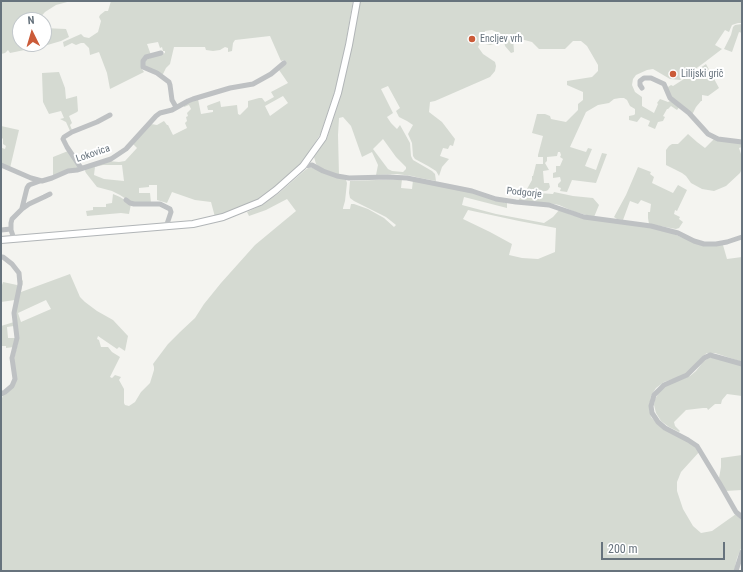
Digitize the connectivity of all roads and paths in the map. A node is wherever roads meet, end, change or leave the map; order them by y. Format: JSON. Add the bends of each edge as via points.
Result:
{"nodes":[{"id":1,"x":356,"y":1,"type":"edge"},
{"id":2,"x":161,"y":52,"type":"dead end"},
{"id":3,"x":284,"y":62,"type":"dead end"},
{"id":4,"x":642,"y":88,"type":"dead end"},
{"id":5,"x":176,"y":107,"type":"junction"},
{"id":6,"x":110,"y":115,"type":"dead end"},
{"id":7,"x":742,"y":142,"type":"edge"},
{"id":8,"x":1,"y":165,"type":"edge"},
{"id":9,"x":304,"y":166,"type":"junction"},
{"id":10,"x":81,"y":168,"type":"junction"},
{"id":11,"x":40,"y":180,"type":"junction"},
{"id":12,"x":50,"y":194,"type":"dead end"},
{"id":13,"x":126,"y":200,"type":"dead end"},
{"id":14,"x":22,"y":208,"type":"junction"},
{"id":15,"x":166,"y":227,"type":"junction"},
{"id":16,"x":11,"y":229,"type":"junction"},
{"id":17,"x":1,"y":230,"type":"edge"},
{"id":18,"x":742,"y":237,"type":"edge"},
{"id":19,"x":14,"y":239,"type":"junction"},
{"id":20,"x":1,"y":240,"type":"edge"},
{"id":21,"x":1,"y":257,"type":"edge"},
{"id":22,"x":742,"y":364,"type":"edge"},
{"id":23,"x":1,"y":394,"type":"edge"},
{"id":24,"x":742,"y":517,"type":"edge"},
{"id":25,"x":742,"y":552,"type":"edge"},
{"id":26,"x":736,"y":571,"type":"edge"}],
"edges":[{"from":1,"to":9,"type":"main road","via":[[338,93],[323,138]]},
{"from":2,"to":5,"type":"street","via":[[146,57],[143,67],[169,82]]},
{"from":3,"to":5,"type":"street","name":"Lokovica","via":[[271,74],[253,84],[193,99]]},
{"from":4,"to":7,"type":"street","via":[[640,81],[644,78],[651,78],[664,84],[670,98],[689,113],[708,134],[718,139]]},
{"from":5,"to":10,"type":"street","name":"Lokovica","via":[[156,116],[120,154]]},
{"from":6,"to":10,"type":"street","via":[[64,137],[67,147]]},
{"from":8,"to":11,"type":"street"},
{"from":9,"to":15,"type":"main road","via":[[271,194],[245,209],[193,224]]},
{"from":9,"to":18,"type":"street","name":"Podgorje","via":[[312,165],[337,176],[349,178],[407,178],[472,191],[496,199],[549,205],[584,217],[672,231],[704,244],[727,242]]},
{"from":10,"to":11,"type":"street","name":"Lokovica"},
{"from":11,"to":14,"type":"street","via":[[27,188]]},
{"from":12,"to":14,"type":"street"},
{"from":13,"to":15,"type":"street","via":[[134,204],[160,204],[170,209]]},
{"from":14,"to":16,"type":"street","via":[[12,219]]},
{"from":15,"to":19,"type":"main road"},
{"from":16,"to":17,"type":"street"},
{"from":16,"to":19,"type":"street"},
{"from":19,"to":20,"type":"main road"},
{"from":21,"to":23,"type":"street","via":[[12,264],[19,273],[20,284],[14,313],[17,338],[12,358],[15,379],[12,386]]},
{"from":22,"to":24,"type":"street","via":[[710,355],[687,375],[664,385],[654,395],[651,406],[652,414],[658,422],[697,446],[736,512]]},
{"from":25,"to":26,"type":"street"}]}
